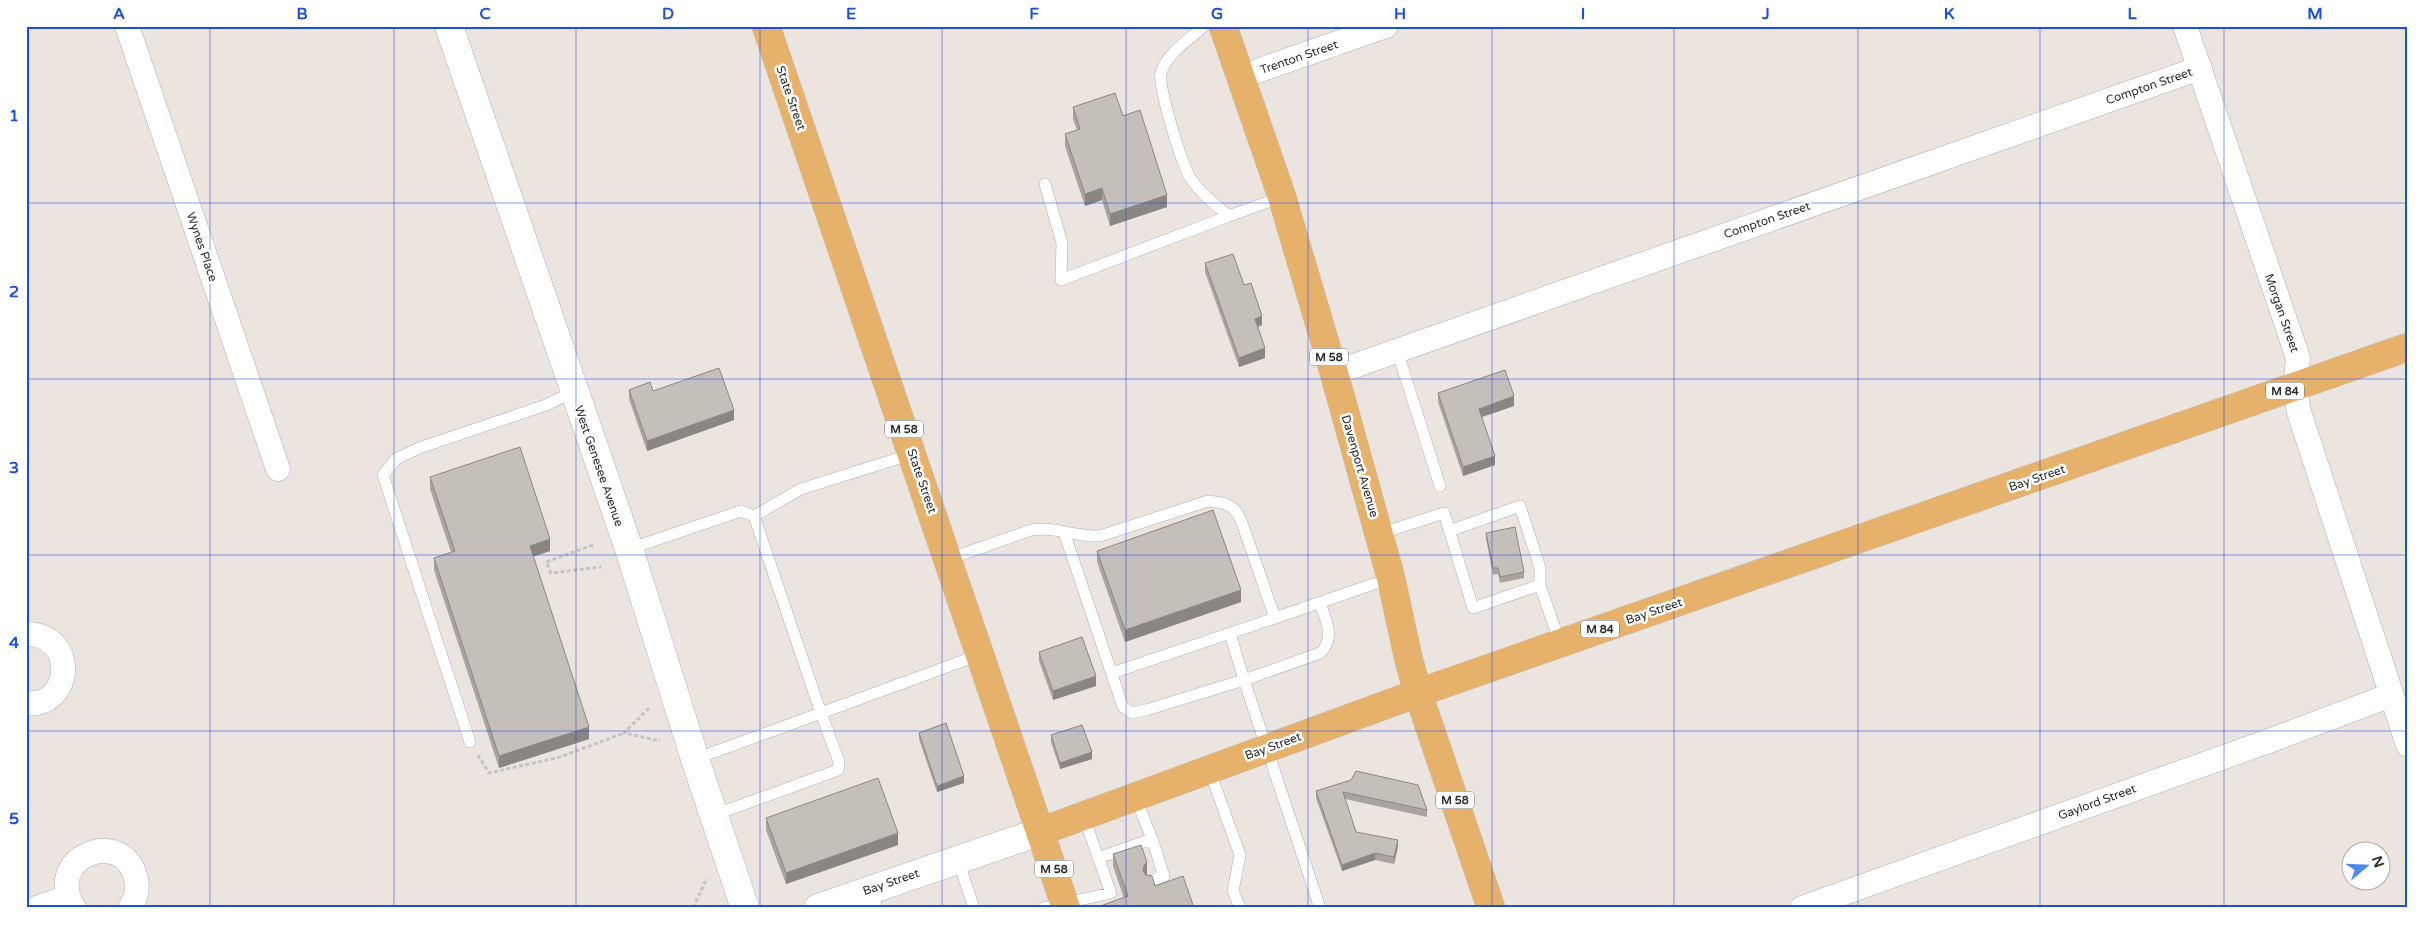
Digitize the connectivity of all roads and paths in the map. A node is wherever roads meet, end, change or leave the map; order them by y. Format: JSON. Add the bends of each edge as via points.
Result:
{"nodes":[{"id":1,"x":127,"y":26,"type":"edge"},
{"id":2,"x":449,"y":26,"type":"edge"},
{"id":3,"x":766,"y":26,"type":"edge"},
{"id":4,"x":1204,"y":26,"type":"edge"},
{"id":5,"x":1223,"y":26,"type":"edge"},
{"id":6,"x":1386,"y":26,"type":"edge"},
{"id":7,"x":2186,"y":26,"type":"edge"},
{"id":8,"x":2200,"y":68,"type":"junction"},
{"id":9,"x":1240,"y":77,"type":"junction"},
{"id":10,"x":1045,"y":184,"type":"dead end"},
{"id":11,"x":1282,"y":197,"type":"junction"},
{"id":12,"x":1229,"y":216,"type":"junction"},
{"id":13,"x":2408,"y":347,"type":"edge"},
{"id":14,"x":1397,"y":350,"type":"junction"},
{"id":15,"x":1334,"y":373,"type":"junction"},
{"id":16,"x":2295,"y":388,"type":"junction"},
{"id":17,"x":573,"y":392,"type":"junction"},
{"id":18,"x":913,"y":454,"type":"junction"},
{"id":19,"x":278,"y":469,"type":"dead end"},
{"id":20,"x":1440,"y":486,"type":"dead end"},
{"id":21,"x":754,"y":516,"type":"junction"},
{"id":22,"x":1449,"y":530,"type":"junction"},
{"id":23,"x":1064,"y":532,"type":"junction"},
{"id":24,"x":1379,"y":534,"type":"junction"},
{"id":25,"x":593,"y":545,"type":"dead end"},
{"id":26,"x":628,"y":549,"type":"junction"},
{"id":27,"x":949,"y":559,"type":"junction"},
{"id":28,"x":601,"y":567,"type":"dead end"},
{"id":29,"x":1391,"y":578,"type":"junction"},
{"id":30,"x":1540,"y":584,"type":"junction"},
{"id":31,"x":1320,"y":603,"type":"junction"},
{"id":32,"x":1275,"y":618,"type":"junction"},
{"id":33,"x":1230,"y":633,"type":"junction"},
{"id":34,"x":26,"y":634,"type":"edge"},
{"id":35,"x":1560,"y":643,"type":"junction"},
{"id":36,"x":981,"y":654,"type":"junction"},
{"id":37,"x":1112,"y":673,"type":"junction"},
{"id":38,"x":1244,"y":680,"type":"junction"},
{"id":39,"x":1418,"y":692,"type":"junction"},
{"id":40,"x":2391,"y":694,"type":"junction"},
{"id":41,"x":26,"y":703,"type":"edge"},
{"id":42,"x":649,"y":708,"type":"dead end"},
{"id":43,"x":821,"y":713,"type":"junction"},
{"id":44,"x":624,"y":733,"type":"junction"},
{"id":45,"x":660,"y":741,"type":"dead end"},
{"id":46,"x":470,"y":742,"type":"joint"},
{"id":47,"x":2408,"y":745,"type":"edge"},
{"id":48,"x":1268,"y":748,"type":"junction"},
{"id":49,"x":695,"y":759,"type":"junction"},
{"id":50,"x":1209,"y":768,"type":"junction"},
{"id":51,"x":1134,"y":796,"type":"junction"},
{"id":52,"x":714,"y":815,"type":"junction"},
{"id":53,"x":1083,"y":815,"type":"junction"},
{"id":54,"x":1042,"y":831,"type":"junction"},
{"id":55,"x":1152,"y":839,"type":"junction"},
{"id":56,"x":1098,"y":858,"type":"junction"},
{"id":57,"x":958,"y":860,"type":"junction"},
{"id":58,"x":707,"y":878,"type":"dead end"},
{"id":59,"x":1150,"y":881,"type":"edge"},
{"id":60,"x":874,"y":899,"type":"edge"},
{"id":61,"x":71,"y":902,"type":"edge"},
{"id":62,"x":1058,"y":906,"type":"edge"},
{"id":63,"x":36,"y":908,"type":"edge"},
{"id":64,"x":130,"y":908,"type":"edge"},
{"id":65,"x":692,"y":908,"type":"edge"},
{"id":66,"x":745,"y":908,"type":"edge"},
{"id":67,"x":818,"y":908,"type":"edge"},
{"id":68,"x":974,"y":908,"type":"edge"},
{"id":69,"x":1240,"y":908,"type":"edge"},
{"id":70,"x":1320,"y":908,"type":"edge"},
{"id":71,"x":1491,"y":908,"type":"edge"},
{"id":72,"x":1802,"y":908,"type":"edge"}],
"edges":[{"from":1,"to":19,"type":"street","name":"Wynes Place"},
{"from":2,"to":17,"type":"street","name":"West Genesee Avenue"},
{"from":3,"to":18,"type":"main road","name":"State Street","number":"M 58"},
{"from":4,"to":12,"type":"lane","via":[[1166,61],[1160,75],[1161,92],[1190,178]]},
{"from":5,"to":9,"type":"main road","name":"Davenport Avenue","number":"M 58"},
{"from":6,"to":9,"type":"street","name":"Trenton Street"},
{"from":7,"to":8,"type":"street","name":"Morgan Street"},
{"from":8,"to":14,"type":"street","name":"Compton Street"},
{"from":8,"to":16,"type":"street","name":"Morgan Street","via":[[2298,358]]},
{"from":9,"to":11,"type":"main road","name":"Davenport Avenue","number":"M 58"},
{"from":10,"to":12,"type":"lane","via":[[1062,243],[1061,280]]},
{"from":11,"to":12,"type":"lane"},
{"from":11,"to":15,"type":"main road","name":"Davenport Avenue","number":"M 58"},
{"from":13,"to":16,"type":"main road","name":"Bay Street","number":"M 84"},
{"from":14,"to":15,"type":"street","name":"Compton Street"},
{"from":14,"to":20,"type":"lane"},
{"from":15,"to":24,"type":"main road","name":"Davenport Avenue","number":"M 58"},
{"from":16,"to":35,"type":"main road","name":"Bay Street","number":"M 84"},
{"from":16,"to":40,"type":"street","name":"Morgan Street"},
{"from":17,"to":26,"type":"street","name":"West Genesee Avenue"},
{"from":17,"to":46,"type":"lane","via":[[546,405],[419,448],[396,459],[383,475]]},
{"from":18,"to":21,"type":"lane","via":[[801,490]]},
{"from":18,"to":27,"type":"main road","name":"State Street","number":"M 58"},
{"from":21,"to":26,"type":"lane","via":[[741,511]]},
{"from":21,"to":43,"type":"lane"},
{"from":22,"to":24,"type":"lane","via":[[1444,513]]},
{"from":22,"to":30,"type":"lane","via":[[1473,608]]},
{"from":22,"to":30,"type":"lane","via":[[1520,506],[1540,568]]},
{"from":23,"to":27,"type":"lane","via":[[1043,528],[1031,530]]},
{"from":23,"to":32,"type":"lane","via":[[1100,536],[1208,501],[1223,503],[1235,508],[1241,520]]},
{"from":23,"to":37,"type":"lane"},
{"from":24,"to":29,"type":"main road","name":"Davenport Avenue","number":"M 58"},
{"from":25,"to":28,"type":"path","via":[[546,562],[551,573]]},
{"from":26,"to":49,"type":"street","name":"West Genesee Avenue"},
{"from":27,"to":36,"type":"main road","name":"State Street","number":"M 58"},
{"from":29,"to":31,"type":"lane"},
{"from":29,"to":39,"type":"main road","name":"Davenport Avenue","number":"M 58"},
{"from":30,"to":35,"type":"lane"},
{"from":31,"to":32,"type":"lane"},
{"from":31,"to":38,"type":"lane","via":[[1330,636],[1326,647],[1320,653]]},
{"from":32,"to":33,"type":"lane"},
{"from":33,"to":37,"type":"lane"},
{"from":33,"to":38,"type":"lane"},
{"from":34,"to":41,"type":"street","via":[[46,638],[54,645],[61,654],[64,677],[51,696],[41,702]]},
{"from":35,"to":39,"type":"main road","name":"Bay Street","number":"M 84"},
{"from":36,"to":43,"type":"lane"},
{"from":36,"to":54,"type":"main road","name":"State Street","number":"M 58"},
{"from":37,"to":38,"type":"lane","via":[[1123,707],[1132,713]]},
{"from":38,"to":48,"type":"lane"},
{"from":39,"to":48,"type":"main road","name":"Bay Street","number":"M 84"},
{"from":39,"to":71,"type":"main road","name":"Davenport Avenue","number":"M 58"},
{"from":40,"to":47,"type":"street","name":"Morgan Street"},
{"from":40,"to":72,"type":"street","name":"Gaylord Street"},
{"from":42,"to":44,"type":"path"},
{"from":43,"to":49,"type":"lane"},
{"from":43,"to":52,"type":"lane","via":[[840,762],[838,770]]},
{"from":44,"to":45,"type":"path"},
{"from":44,"to":46,"type":"path","via":[[560,757],[489,773]]},
{"from":48,"to":50,"type":"main road","name":"Bay Street","number":"M 84"},
{"from":48,"to":70,"type":"lane"},
{"from":49,"to":52,"type":"street","name":"West Genesee Avenue"},
{"from":50,"to":51,"type":"main road","name":"Bay Street","number":"M 84"},
{"from":50,"to":69,"type":"lane","via":[[1240,855],[1233,890]]},
{"from":51,"to":53,"type":"main road","name":"Bay Street","number":"M 84"},
{"from":51,"to":55,"type":"lane"},
{"from":52,"to":66,"type":"street","name":"West Genesee Avenue"},
{"from":53,"to":54,"type":"main road","name":"Bay Street","number":"M 84"},
{"from":53,"to":56,"type":"lane"},
{"from":54,"to":57,"type":"street","name":"Bay Street"},
{"from":54,"to":62,"type":"main road","name":"State Street","number":"M 58"},
{"from":55,"to":56,"type":"lane"},
{"from":55,"to":59,"type":"lane","via":[[1164,876]]},
{"from":56,"to":62,"type":"lane","via":[[1116,892]]},
{"from":57,"to":60,"type":"street","name":"Bay Street"},
{"from":57,"to":68,"type":"lane"},
{"from":58,"to":65,"type":"path"},
{"from":60,"to":67,"type":"street","name":"Bay Street"},
{"from":61,"to":63,"type":"street"},
{"from":61,"to":64,"type":"street","via":[[66,885],[75,863],[90,853],[107,851],[119,855],[135,872],[136,896]]}]}
